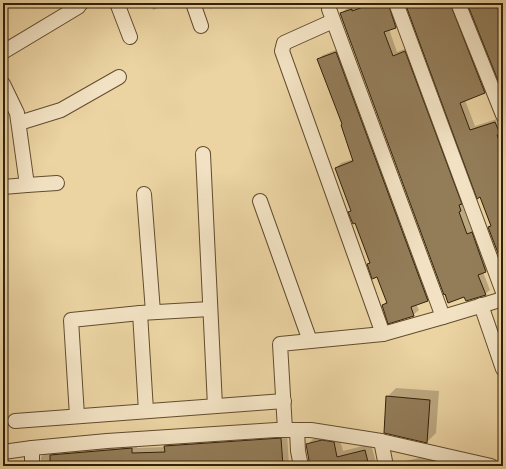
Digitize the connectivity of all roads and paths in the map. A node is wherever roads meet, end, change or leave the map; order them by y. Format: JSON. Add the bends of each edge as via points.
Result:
{"nodes":[{"id":1,"x":81,"y":3,"type":"edge"},
{"id":2,"x":117,"y":3,"type":"edge"},
{"id":3,"x":194,"y":3,"type":"edge"},
{"id":4,"x":329,"y":3,"type":"edge"},
{"id":5,"x":396,"y":3,"type":"edge"},
{"id":6,"x":458,"y":3,"type":"edge"},
{"id":7,"x":333,"y":21,"type":"junction"},
{"id":8,"x":201,"y":26,"type":"dead end"},
{"id":9,"x":130,"y":37,"type":"dead end"},
{"id":10,"x":3,"y":52,"type":"edge"},
{"id":11,"x":119,"y":77,"type":"dead end"},
{"id":12,"x":3,"y":84,"type":"edge"},
{"id":13,"x":503,"y":115,"type":"edge"},
{"id":14,"x":13,"y":117,"type":"edge"},
{"id":15,"x":203,"y":154,"type":"dead end"},
{"id":16,"x":57,"y":183,"type":"dead end"},
{"id":17,"x":27,"y":185,"type":"junction"},
{"id":18,"x":3,"y":187,"type":"edge"},
{"id":19,"x":144,"y":194,"type":"dead end"},
{"id":20,"x":260,"y":201,"type":"dead end"},
{"id":21,"x":503,"y":292,"type":"edge"},
{"id":22,"x":503,"y":299,"type":"edge"},
{"id":23,"x":482,"y":304,"type":"junction"},
{"id":24,"x":210,"y":309,"type":"junction"},
{"id":25,"x":146,"y":313,"type":"junction"},
{"id":26,"x":443,"y":317,"type":"junction"},
{"id":27,"x":383,"y":334,"type":"junction"},
{"id":28,"x":310,"y":341,"type":"junction"},
{"id":29,"x":503,"y":369,"type":"edge"},
{"id":30,"x":284,"y":401,"type":"junction"},
{"id":31,"x":215,"y":406,"type":"junction"},
{"id":32,"x":146,"y":411,"type":"junction"},
{"id":33,"x":77,"y":416,"type":"junction"},
{"id":34,"x":15,"y":421,"type":"dead end"},
{"id":35,"x":291,"y":430,"type":"junction"},
{"id":36,"x":382,"y":441,"type":"junction"},
{"id":37,"x":32,"y":448,"type":"junction"},
{"id":38,"x":3,"y":452,"type":"edge"},
{"id":39,"x":463,"y":463,"type":"edge"},
{"id":40,"x":32,"y":466,"type":"edge"},
{"id":41,"x":301,"y":466,"type":"edge"},
{"id":42,"x":386,"y":466,"type":"edge"},
{"id":43,"x":491,"y":466,"type":"edge"}],
"edges":[{"from":1,"to":10,"type":"street"},
{"from":2,"to":9,"type":"street"},
{"from":3,"to":8,"type":"street"},
{"from":4,"to":7,"type":"street"},
{"from":5,"to":21,"type":"street"},
{"from":6,"to":13,"type":"street"},
{"from":7,"to":26,"type":"street"},
{"from":7,"to":27,"type":"street","via":[[284,43],[282,51]]},
{"from":11,"to":14,"type":"street","via":[[61,110]]},
{"from":12,"to":14,"type":"street"},
{"from":14,"to":17,"type":"street"},
{"from":15,"to":24,"type":"street"},
{"from":16,"to":17,"type":"street"},
{"from":17,"to":18,"type":"street"},
{"from":19,"to":25,"type":"street"},
{"from":20,"to":28,"type":"street"},
{"from":22,"to":23,"type":"street"},
{"from":23,"to":26,"type":"street"},
{"from":23,"to":29,"type":"street"},
{"from":24,"to":25,"type":"street"},
{"from":24,"to":31,"type":"street"},
{"from":25,"to":32,"type":"street"},
{"from":25,"to":33,"type":"street","via":[[71,320]]},
{"from":26,"to":27,"type":"street"},
{"from":27,"to":28,"type":"street"},
{"from":28,"to":30,"type":"street","via":[[280,344]]},
{"from":30,"to":31,"type":"street"},
{"from":30,"to":35,"type":"street"},
{"from":31,"to":32,"type":"street"},
{"from":32,"to":33,"type":"street"},
{"from":33,"to":34,"type":"street"},
{"from":35,"to":36,"type":"street","via":[[311,430]]},
{"from":35,"to":37,"type":"street"},
{"from":35,"to":41,"type":"street"},
{"from":36,"to":39,"type":"street"},
{"from":36,"to":42,"type":"street"},
{"from":37,"to":38,"type":"street"},
{"from":37,"to":40,"type":"street"},
{"from":39,"to":43,"type":"street"}]}
